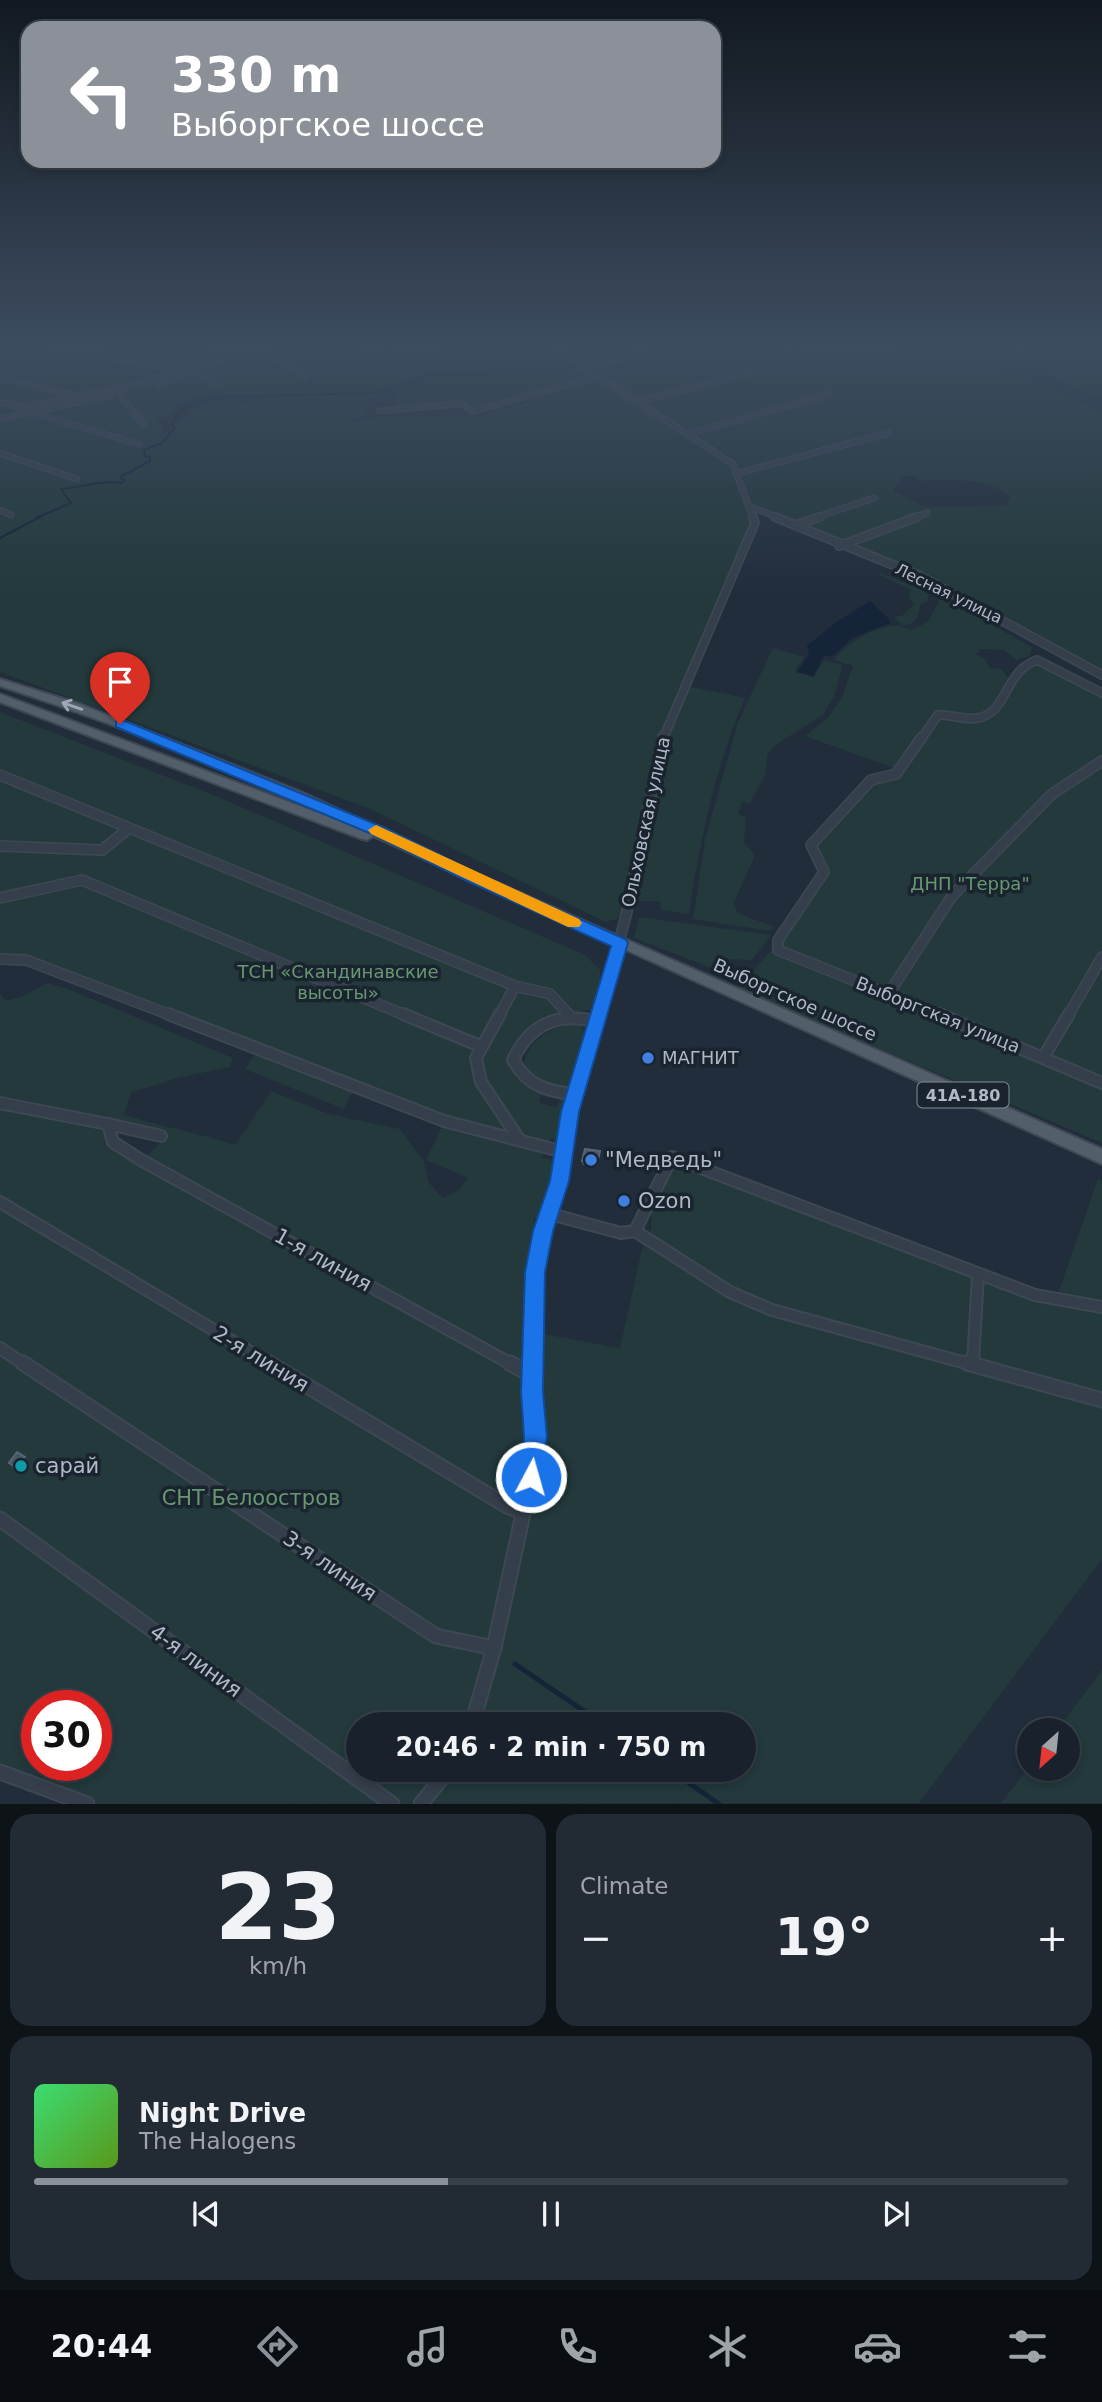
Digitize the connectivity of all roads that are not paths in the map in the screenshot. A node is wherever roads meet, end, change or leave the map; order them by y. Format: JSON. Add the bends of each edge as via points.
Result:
{"nodes":[{"id":1,"x":83,"y":427,"type":"edge"},
{"id":2,"x":677,"y":427,"type":"edge"},
{"id":3,"x":712,"y":427,"type":"edge"},
{"id":4,"x":889,"y":433,"type":"dead end"},
{"id":5,"x":688,"y":434,"type":"junction"},
{"id":6,"x":139,"y":444,"type":"dead end"},
{"id":7,"x":0,"y":453,"type":"edge"},
{"id":8,"x":738,"y":473,"type":"junction"},
{"id":9,"x":77,"y":479,"type":"dead end"},
{"id":10,"x":874,"y":498,"type":"dead end"},
{"id":11,"x":751,"y":507,"type":"junction"},
{"id":12,"x":0,"y":510,"type":"edge"},
{"id":13,"x":927,"y":513,"type":"dead end"},
{"id":14,"x":11,"y":515,"type":"dead end"},
{"id":15,"x":795,"y":525,"type":"junction"},
{"id":16,"x":839,"y":546,"type":"junction"},
{"id":17,"x":1039,"y":659,"type":"joint"},
{"id":18,"x":1102,"y":675,"type":"edge"},
{"id":19,"x":0,"y":682,"type":"edge"},
{"id":20,"x":1102,"y":693,"type":"edge"},
{"id":21,"x":0,"y":698,"type":"edge"},
{"id":22,"x":1102,"y":761,"type":"edge"},
{"id":23,"x":0,"y":775,"type":"edge"},
{"id":24,"x":128,"y":829,"type":"junction"},
{"id":25,"x":0,"y":846,"type":"edge"},
{"id":26,"x":472,"y":877,"type":"junction"},
{"id":27,"x":0,"y":898,"type":"edge"},
{"id":28,"x":620,"y":943,"type":"junction"},
{"id":29,"x":1102,"y":957,"type":"edge"},
{"id":30,"x":0,"y":959,"type":"edge"},
{"id":31,"x":515,"y":986,"type":"junction"},
{"id":32,"x":889,"y":993,"type":"junction"},
{"id":33,"x":569,"y":1015,"type":"junction"},
{"id":34,"x":595,"y":1021,"type":"junction"},
{"id":35,"x":480,"y":1046,"type":"junction"},
{"id":36,"x":1043,"y":1058,"type":"junction"},
{"id":37,"x":1102,"y":1083,"type":"edge"},
{"id":38,"x":575,"y":1094,"type":"junction"},
{"id":39,"x":0,"y":1103,"type":"edge"},
{"id":40,"x":108,"y":1124,"type":"junction"},
{"id":41,"x":161,"y":1136,"type":"dead end"},
{"id":42,"x":519,"y":1139,"type":"junction"},
{"id":43,"x":564,"y":1152,"type":"junction"},
{"id":44,"x":1102,"y":1157,"type":"edge"},
{"id":45,"x":0,"y":1202,"type":"edge"},
{"id":46,"x":550,"y":1214,"type":"junction"},
{"id":47,"x":635,"y":1231,"type":"junction"},
{"id":48,"x":978,"y":1275,"type":"junction"},
{"id":49,"x":1102,"y":1307,"type":"edge"},
{"id":50,"x":0,"y":1348,"type":"edge"},
{"id":51,"x":974,"y":1363,"type":"junction"},
{"id":52,"x":533,"y":1376,"type":"junction"},
{"id":53,"x":1102,"y":1400,"type":"edge"},
{"id":54,"x":523,"y":1512,"type":"junction"},
{"id":55,"x":0,"y":1520,"type":"edge"},
{"id":56,"x":494,"y":1648,"type":"junction"},
{"id":57,"x":475,"y":1712,"type":"edge"},
{"id":58,"x":0,"y":1772,"type":"edge"},
{"id":59,"x":439,"y":1782,"type":"edge"},
{"id":60,"x":77,"y":1802,"type":"edge"},
{"id":61,"x":392,"y":1804,"type":"edge"},
{"id":62,"x":421,"y":1804,"type":"edge"}],
"edges":[{"from":1,"to":6,"type":"street"},
{"from":2,"to":5,"type":"street"},
{"from":3,"to":5,"type":"street"},
{"from":4,"to":8,"type":"street"},
{"from":5,"to":8,"type":"street","via":[[723,456]]},
{"from":7,"to":9,"type":"street"},
{"from":8,"to":11,"type":"street"},
{"from":10,"to":15,"type":"street"},
{"from":11,"to":15,"type":"street","name":"Лесная улица"},
{"from":11,"to":28,"type":"street","name":"Ольховская улица","via":[[755,523],[750,537],[665,729]]},
{"from":12,"to":14,"type":"street"},
{"from":13,"to":16,"type":"street"},
{"from":15,"to":16,"type":"street","name":"Лесная улица"},
{"from":16,"to":18,"type":"street","name":"Лесная улица","via":[[918,575]]},
{"from":17,"to":20,"type":"street"},
{"from":17,"to":32,"type":"street","name":"Выборгская улица","via":[[1016,669],[989,715],[978,719],[938,715],[896,774],[872,780],[811,845],[824,872],[778,940],[778,950]]},
{"from":26,"to":19,"type":"main road","name":"Выборгское шоссе","number":"41А-180","one_way":true,"via":[[296,795],[152,736]]},
{"from":21,"to":26,"type":"main road","name":"Выборгское шоссе","number":"41А-180"},
{"from":22,"to":32,"type":"street","via":[[1052,794],[952,897]]},
{"from":23,"to":24,"type":"street"},
{"from":24,"to":25,"type":"street","via":[[102,850]]},
{"from":24,"to":31,"type":"street"},
{"from":26,"to":28,"type":"main road","name":"Выборгское шоссе","number":"41А-180"},
{"from":27,"to":35,"type":"street","via":[[82,880]]},
{"from":28,"to":34,"type":"street","name":"Ольховская улица"},
{"from":28,"to":44,"type":"main road","name":"Выборгское шоссе","number":"41А-180"},
{"from":29,"to":36,"type":"street"},
{"from":30,"to":42,"type":"street","via":[[26,960],[55,970],[444,1121]]},
{"from":31,"to":33,"type":"street","via":[[550,994]]},
{"from":31,"to":35,"type":"street"},
{"from":32,"to":36,"type":"street","name":"Выборгская улица"},
{"from":33,"to":34,"type":"street"},
{"from":33,"to":38,"type":"street","via":[[548,1020],[527,1034],[513,1060],[532,1085]]},
{"from":34,"to":38,"type":"street","name":"Ольховская улица"},
{"from":35,"to":42,"type":"street","via":[[476,1058],[481,1082]]},
{"from":36,"to":37,"type":"street","name":"Выборгская улица"},
{"from":38,"to":43,"type":"street","name":"Ольховская улица"},
{"from":39,"to":40,"type":"street"},
{"from":40,"to":41,"type":"street"},
{"from":40,"to":52,"type":"street","name":"1-я линия","via":[[113,1142]]},
{"from":42,"to":43,"type":"street"},
{"from":43,"to":46,"type":"street","name":"Ольховская улица"},
{"from":45,"to":54,"type":"street","name":"2-я линия"},
{"from":46,"to":47,"type":"street","via":[[621,1233]]},
{"from":46,"to":52,"type":"street","name":"Ольховская улица","via":[[535,1272]]},
{"from":47,"to":48,"type":"street","via":[[672,1157]]},
{"from":47,"to":51,"type":"street","via":[[730,1292],[772,1310]]},
{"from":48,"to":49,"type":"street","via":[[1035,1295]]},
{"from":48,"to":51,"type":"street"},
{"from":50,"to":56,"type":"street","name":"3-я линия","via":[[436,1636]]},
{"from":51,"to":53,"type":"street"},
{"from":52,"to":54,"type":"street","name":"Ольховская улица","via":[[535,1437]]},
{"from":54,"to":56,"type":"street","name":"Ольховская улица"},
{"from":55,"to":61,"type":"street","name":"4-я линия"},
{"from":56,"to":57,"type":"street","name":"Ольховская улица"},
{"from":58,"to":60,"type":"street"},
{"from":59,"to":62,"type":"street"}]}
